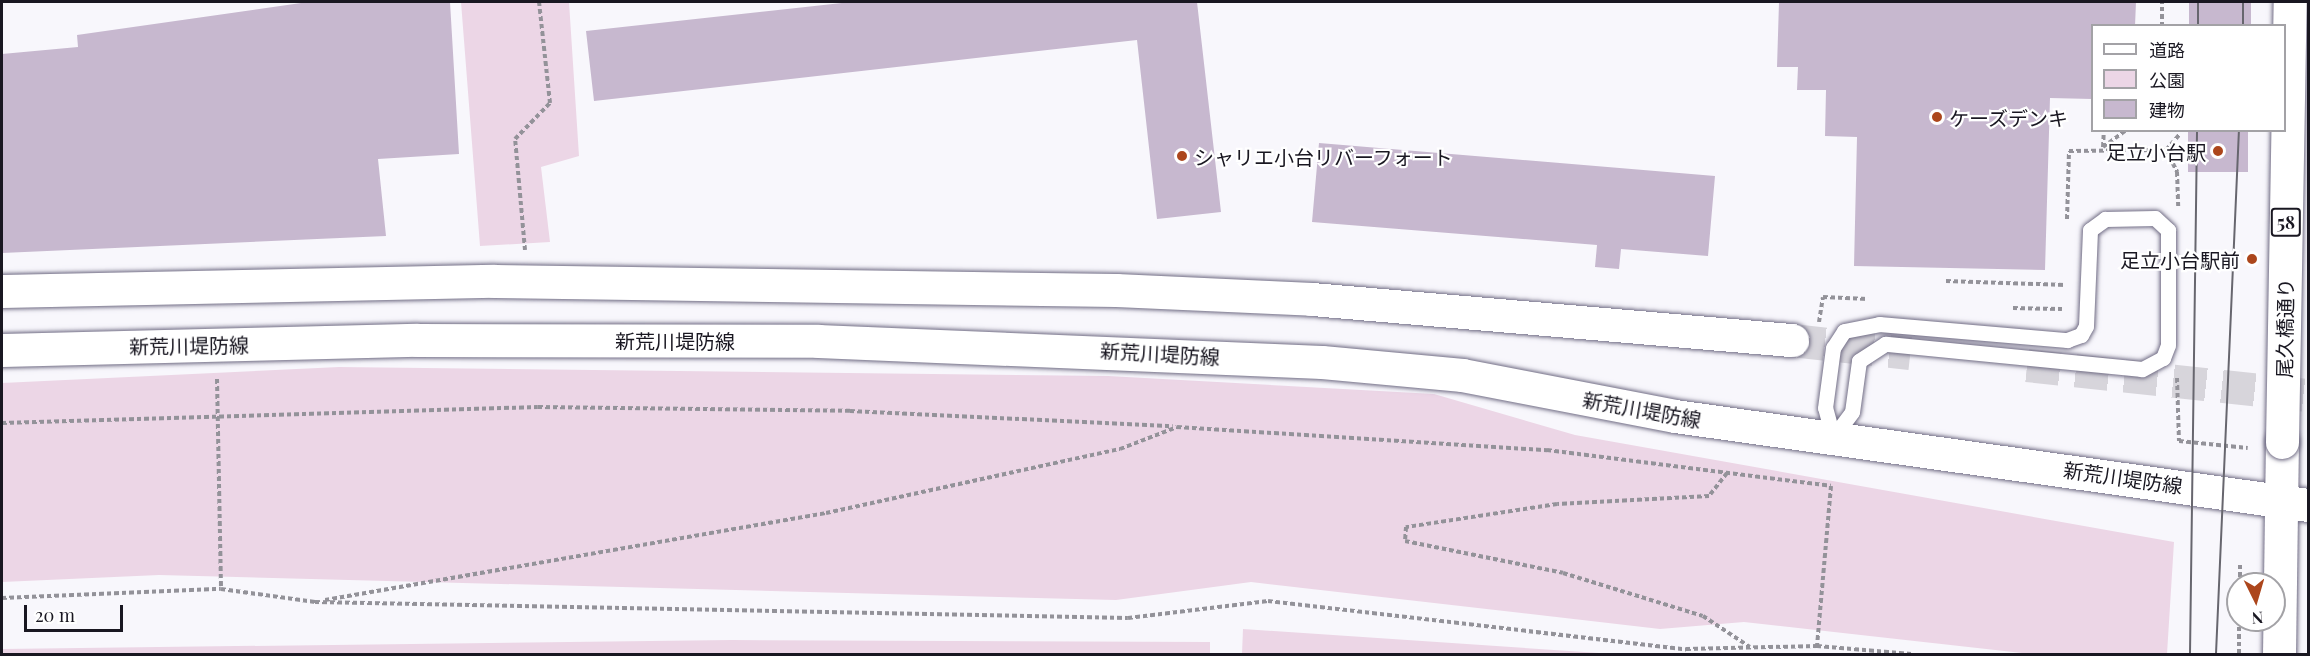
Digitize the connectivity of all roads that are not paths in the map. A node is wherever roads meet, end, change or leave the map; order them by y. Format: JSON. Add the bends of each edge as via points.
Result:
{"nodes":[{"id":1,"x":2290,"y":2,"type":"edge"},
{"id":2,"x":2286,"y":79,"type":"edge"},
{"id":3,"x":2283,"y":132,"type":"edge"},
{"id":4,"x":2,"y":291,"type":"edge"},
{"id":5,"x":1805,"y":338,"type":"tunnel mouth"},
{"id":6,"x":2,"y":350,"type":"edge"},
{"id":7,"x":1833,"y":437,"type":"junction"},
{"id":8,"x":2294,"y":503,"type":"edge"},
{"id":9,"x":2279,"y":654,"type":"edge"}],
"edges":[{"from":1,"to":2,"type":"main road","name":"尾久橋通り","number":"58","bridge":true},
{"from":3,"to":8,"type":"main road","name":"尾久橋通り","number":"58","bridge":true,"via":[[2267,445]]},
{"from":4,"to":5,"type":"main road","via":[[528,281],[1128,290],[1312,299]]},
{"from":6,"to":7,"type":"main road","name":"新荒川堤防線","via":[[618,340],[1221,356],[1462,375],[1675,416]]},
{"from":7,"to":7,"type":"lane","via":[[1825,408],[1833,348],[1844,331],[1879,324],[2067,340],[2081,335],[2086,326],[2090,230],[2105,219],[2165,223],[2168,345],[2163,358],[2142,369],[1885,344],[1859,361],[1852,412]]},
{"from":7,"to":8,"type":"main road","name":"新荒川堤防線"},
{"from":8,"to":9,"type":"main road","name":"尾久橋通り","number":"58","via":[[2280,576]]}]}
